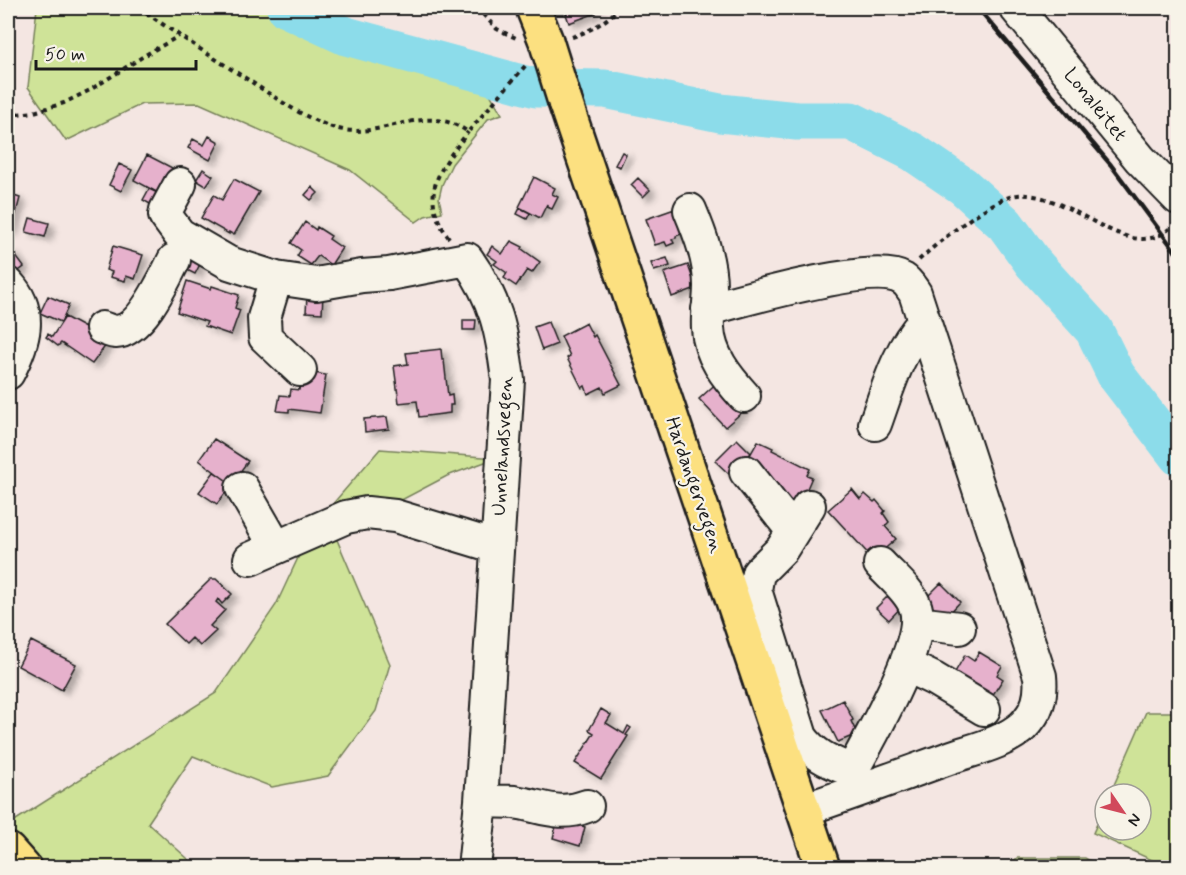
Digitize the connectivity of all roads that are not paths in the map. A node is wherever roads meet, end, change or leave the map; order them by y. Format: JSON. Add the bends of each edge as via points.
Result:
{"nodes":[{"id":1,"x":533,"y":8,"type":"edge"},
{"id":2,"x":1016,"y":8,"type":"edge"},
{"id":3,"x":180,"y":184,"type":"dead end"},
{"id":4,"x":1179,"y":198,"type":"edge"},
{"id":5,"x":690,"y":210,"type":"dead end"},
{"id":6,"x":172,"y":248,"type":"junction"},
{"id":7,"x":276,"y":278,"type":"junction"},
{"id":8,"x":8,"y":284,"type":"edge"},
{"id":9,"x":708,"y":309,"type":"junction"},
{"id":10,"x":924,"y":322,"type":"junction"},
{"id":11,"x":102,"y":328,"type":"dead end"},
{"id":12,"x":300,"y":370,"type":"dead end"},
{"id":13,"x":8,"y":373,"type":"edge"},
{"id":14,"x":744,"y":396,"type":"dead end"},
{"id":15,"x":875,"y":424,"type":"dead end"},
{"id":16,"x":746,"y":472,"type":"dead end"},
{"id":17,"x":242,"y":488,"type":"dead end"},
{"id":18,"x":497,"y":547,"type":"junction"},
{"id":19,"x":880,"y":564,"type":"dead end"},
{"id":20,"x":917,"y":623,"type":"junction"},
{"id":21,"x":959,"y":628,"type":"dead end"},
{"id":22,"x":905,"y":665,"type":"junction"},
{"id":23,"x":984,"y":709,"type":"dead end"},
{"id":24,"x":854,"y":781,"type":"junction"},
{"id":25,"x":482,"y":801,"type":"junction"},
{"id":26,"x":588,"y":806,"type":"dead end"},
{"id":27,"x":803,"y":810,"type":"junction"},
{"id":28,"x":8,"y":850,"type":"edge"},
{"id":29,"x":24,"y":867,"type":"edge"},
{"id":30,"x":474,"y":867,"type":"edge"},
{"id":31,"x":823,"y":867,"type":"edge"}],
"edges":[{"from":1,"to":27,"type":"main road","name":"Hardangervegen","bridge":true,"via":[[542,46],[565,102]]},
{"from":2,"to":4,"type":"street","name":"Lonaleitet","via":[[1140,159]]},
{"from":3,"to":6,"type":"street","via":[[165,215]]},
{"from":5,"to":9,"type":"street","via":[[707,259]]},
{"from":6,"to":7,"type":"street"},
{"from":6,"to":11,"type":"street","via":[[152,300],[134,323],[114,332]]},
{"from":7,"to":12,"type":"street","via":[[264,318],[265,337]]},
{"from":7,"to":18,"type":"street","name":"Unnelandsvegen","via":[[316,284],[467,259],[495,307],[508,380]]},
{"from":8,"to":13,"type":"street","via":[[23,308],[25,322]]},
{"from":9,"to":10,"type":"street","via":[[854,276],[880,274],[903,279],[915,293]]},
{"from":9,"to":14,"type":"street","via":[[710,345],[729,379]]},
{"from":10,"to":15,"type":"street","via":[[905,348]]},
{"from":10,"to":24,"type":"street","via":[[1040,676],[1041,692],[1033,714],[1013,734]]},
{"from":16,"to":24,"type":"street","via":[[801,518],[782,549],[758,573],[755,590],[801,736],[809,748]]},
{"from":17,"to":18,"type":"street","name":"Unnelandsvegen","via":[[263,553],[346,517],[381,513]]},
{"from":18,"to":25,"type":"street","name":"Unnelandsvegen"},
{"from":19,"to":20,"type":"street","via":[[909,596],[916,608]]},
{"from":20,"to":21,"type":"street"},
{"from":20,"to":22,"type":"street"},
{"from":22,"to":23,"type":"street"},
{"from":22,"to":24,"type":"street"},
{"from":24,"to":27,"type":"street"},
{"from":25,"to":26,"type":"street","via":[[514,802],[562,812]]},
{"from":25,"to":30,"type":"street","name":"Unnelandsvegen"},
{"from":27,"to":31,"type":"main road","name":"Hardangervegen"},
{"from":28,"to":29,"type":"main road"}]}
